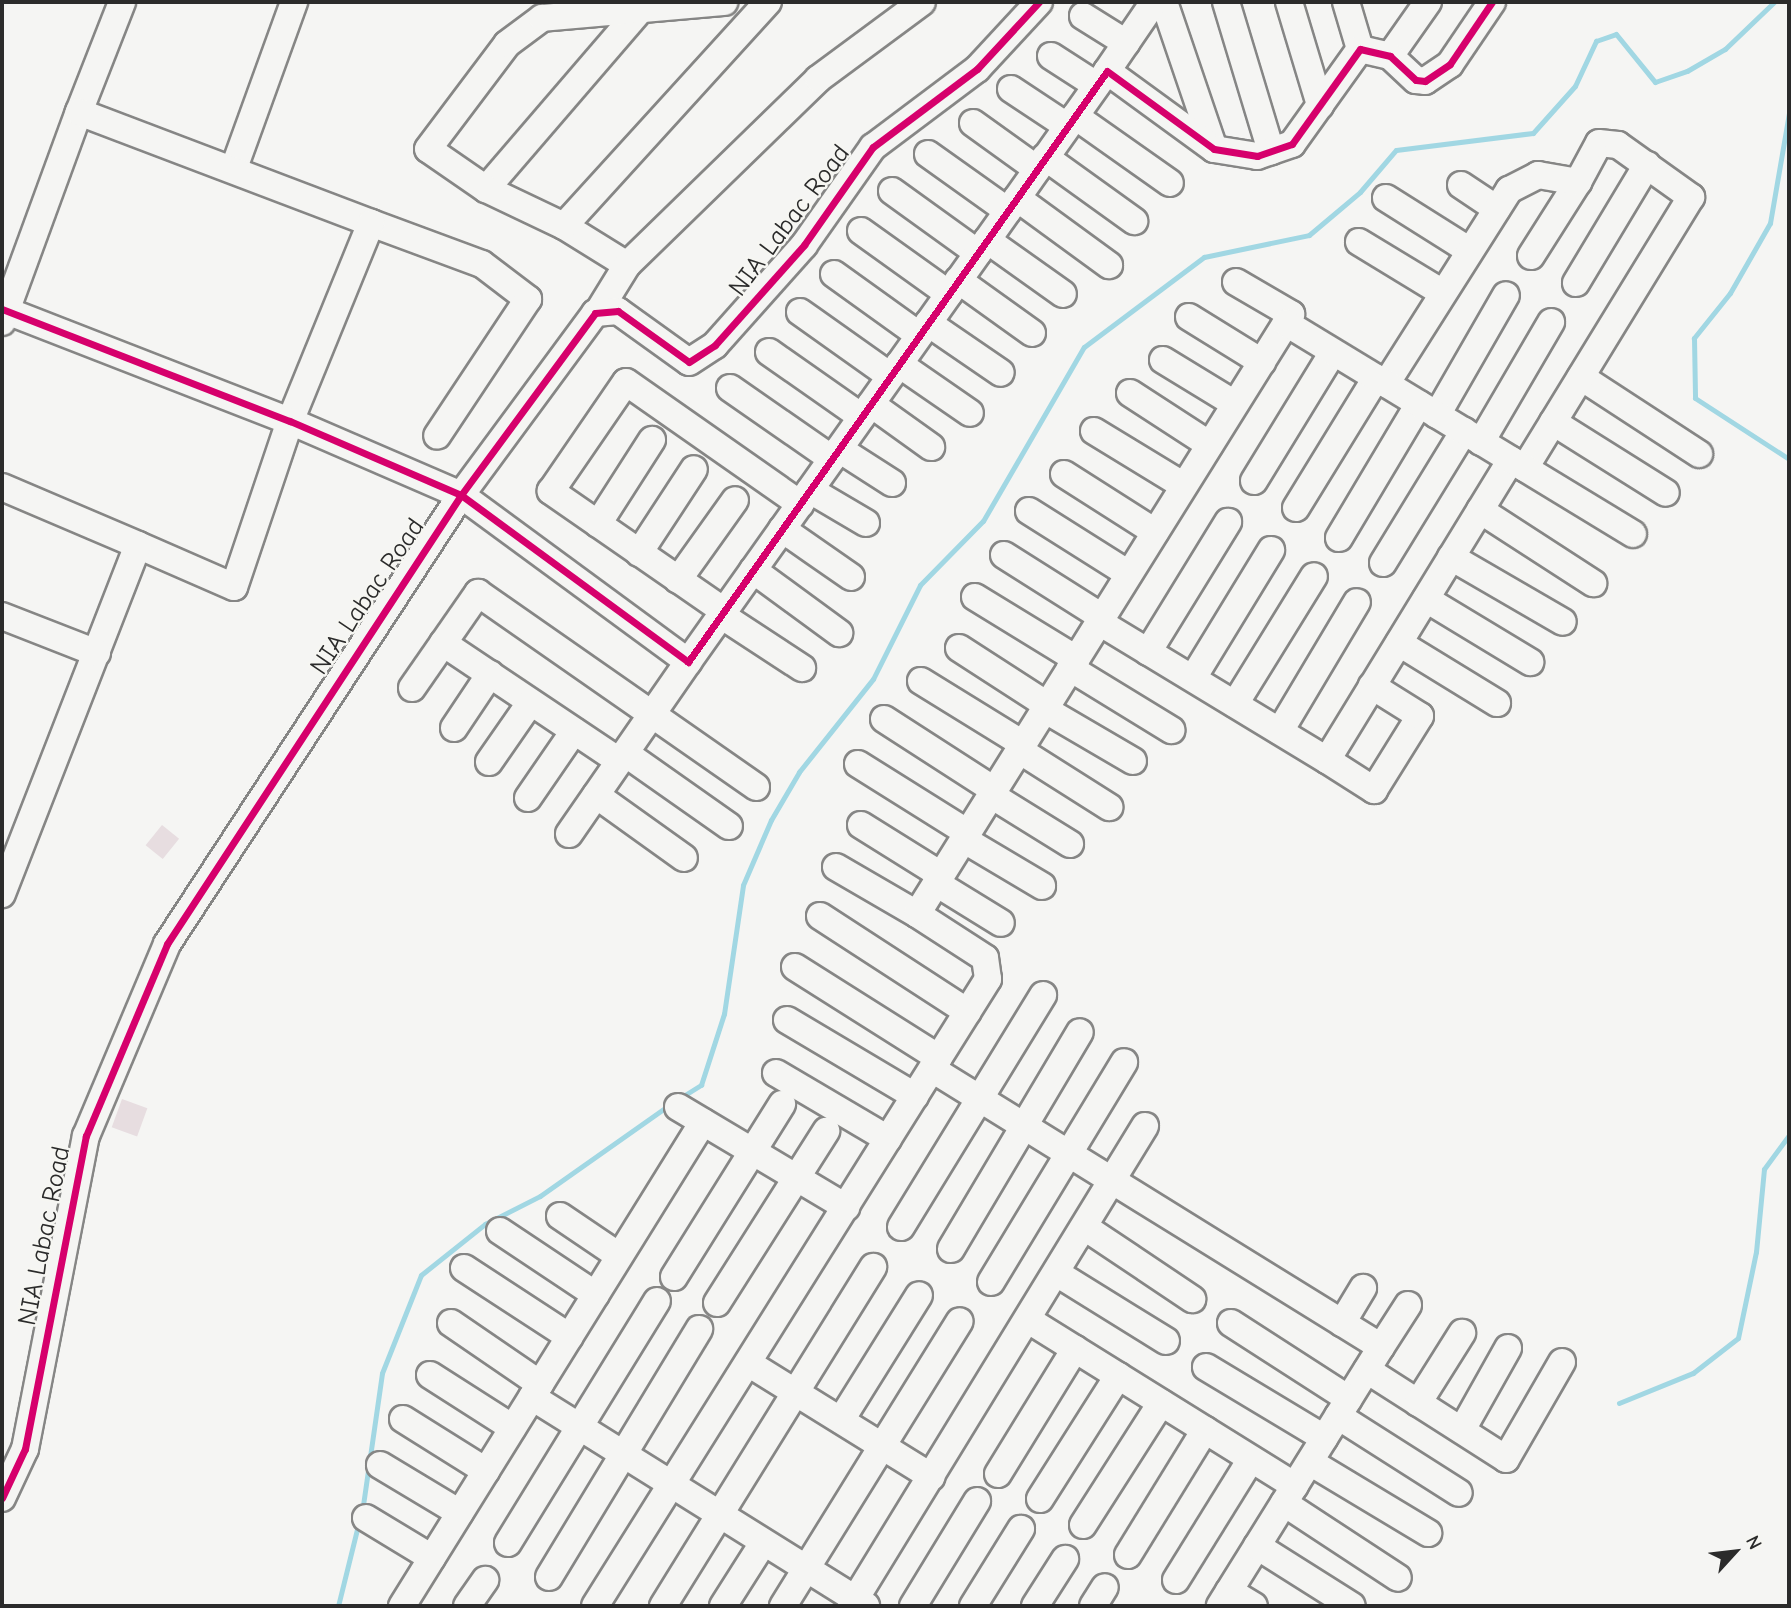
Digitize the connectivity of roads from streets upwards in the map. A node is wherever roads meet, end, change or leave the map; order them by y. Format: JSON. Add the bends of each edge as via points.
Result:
{"nodes":[{"id":1,"x":122,"y":2,"type":"edge"},
{"id":2,"x":294,"y":2,"type":"edge"},
{"id":3,"x":724,"y":2,"type":"edge"},
{"id":4,"x":768,"y":2,"type":"edge"},
{"id":5,"x":922,"y":2,"type":"edge"},
{"id":6,"x":1039,"y":2,"type":"edge"},
{"id":7,"x":1156,"y":2,"type":"edge"},
{"id":8,"x":1226,"y":2,"type":"edge"},
{"id":9,"x":1289,"y":2,"type":"edge"},
{"id":10,"x":1367,"y":2,"type":"edge"},
{"id":11,"x":1428,"y":2,"type":"edge"},
{"id":12,"x":1492,"y":2,"type":"edge"},
{"id":13,"x":639,"y":11,"type":"junction"},
{"id":14,"x":1083,"y":16,"type":"dead end"},
{"id":15,"x":1353,"y":25,"type":"edge"},
{"id":16,"x":1126,"y":43,"type":"junction"},
{"id":17,"x":1051,"y":56,"type":"dead end"},
{"id":18,"x":1390,"y":56,"type":"junction"},
{"id":19,"x":1101,"y":78,"type":"junction"},
{"id":20,"x":1011,"y":89,"type":"dead end"},
{"id":21,"x":1320,"y":105,"type":"junction"},
{"id":22,"x":79,"y":112,"type":"junction"},
{"id":23,"x":1071,"y":121,"type":"junction"},
{"id":24,"x":974,"y":123,"type":"dead end"},
{"id":25,"x":1214,"y":149,"type":"junction"},
{"id":26,"x":1271,"y":151,"type":"junction"},
{"id":27,"x":928,"y":154,"type":"dead end"},
{"id":28,"x":1041,"y":163,"type":"junction"},
{"id":29,"x":1647,"y":165,"type":"junction"},
{"id":30,"x":234,"y":168,"type":"junction"},
{"id":31,"x":1170,"y":183,"type":"dead end"},
{"id":32,"x":1578,"y":183,"type":"junction"},
{"id":33,"x":1461,"y":185,"type":"dead end"},
{"id":34,"x":486,"y":189,"type":"junction"},
{"id":35,"x":892,"y":191,"type":"dead end"},
{"id":36,"x":1386,"y":198,"type":"dead end"},
{"id":37,"x":1012,"y":204,"type":"junction"},
{"id":38,"x":1497,"y":209,"type":"junction"},
{"id":39,"x":1135,"y":221,"type":"dead end"},
{"id":40,"x":371,"y":223,"type":"junction"},
{"id":41,"x":564,"y":226,"type":"junction"},
{"id":42,"x":861,"y":231,"type":"dead end"},
{"id":43,"x":1359,"y":242,"type":"dead end"},
{"id":44,"x":982,"y":247,"type":"junction"},
{"id":45,"x":1470,"y":251,"type":"junction"},
{"id":46,"x":1531,"y":256,"type":"dead end"},
{"id":47,"x":627,"y":265,"type":"junction"},
{"id":48,"x":1109,"y":265,"type":"dead end"},
{"id":49,"x":834,"y":274,"type":"dead end"},
{"id":50,"x":1236,"y":282,"type":"dead end"},
{"id":51,"x":1576,"y":283,"type":"dead end"},
{"id":52,"x":954,"y":287,"type":"junction"},
{"id":53,"x":1443,"y":293,"type":"junction"},
{"id":54,"x":1063,"y":294,"type":"dead end"},
{"id":55,"x":1506,"y":295,"type":"dead end"},
{"id":56,"x":598,"y":312,"type":"junction"},
{"id":57,"x":800,"y":312,"type":"dead end"},
{"id":58,"x":3,"y":314,"type":"edge"},
{"id":59,"x":1189,"y":317,"type":"dead end"},
{"id":60,"x":1552,"y":322,"type":"dead end"},
{"id":61,"x":1286,"y":323,"type":"junction"},
{"id":62,"x":924,"y":329,"type":"junction"},
{"id":63,"x":1032,"y":333,"type":"dead end"},
{"id":64,"x":769,"y":352,"type":"dead end"},
{"id":65,"x":1333,"y":352,"type":"junction"},
{"id":66,"x":1163,"y":360,"type":"dead end"},
{"id":67,"x":1262,"y":362,"type":"junction"},
{"id":68,"x":895,"y":370,"type":"junction"},
{"id":69,"x":1001,"y":373,"type":"dead end"},
{"id":70,"x":1581,"y":377,"type":"junction"},
{"id":71,"x":1381,"y":381,"type":"junction"},
{"id":72,"x":730,"y":388,"type":"dead end"},
{"id":73,"x":1130,"y":393,"type":"dead end"},
{"id":74,"x":1235,"y":404,"type":"junction"},
{"id":75,"x":866,"y":410,"type":"junction"},
{"id":76,"x":1428,"y":410,"type":"junction"},
{"id":77,"x":970,"y":413,"type":"dead end"},
{"id":78,"x":290,"y":421,"type":"junction"},
{"id":79,"x":1553,"y":422,"type":"junction"},
{"id":80,"x":1094,"y":431,"type":"dead end"},
{"id":81,"x":437,"y":436,"type":"dead end"},
{"id":82,"x":1472,"y":436,"type":"junction"},
{"id":83,"x":652,"y":440,"type":"dead end"},
{"id":84,"x":1210,"y":445,"type":"junction"},
{"id":85,"x":931,"y":447,"type":"dead end"},
{"id":86,"x":836,"y":454,"type":"junction"},
{"id":87,"x":1699,"y":454,"type":"dead end"},
{"id":88,"x":1518,"y":464,"type":"junction"},
{"id":89,"x":694,"y":469,"type":"dead end"},
{"id":90,"x":1064,"y":474,"type":"dead end"},
{"id":91,"x":1254,"y":481,"type":"dead end"},
{"id":92,"x":892,"y":483,"type":"dead end"},
{"id":93,"x":1184,"y":486,"type":"junction"},
{"id":94,"x":2,"y":487,"type":"edge"},
{"id":95,"x":1666,"y":493,"type":"dead end"},
{"id":96,"x":461,"y":495,"type":"junction"},
{"id":97,"x":805,"y":497,"type":"junction"},
{"id":98,"x":735,"y":500,"type":"dead end"},
{"id":99,"x":1296,"y":508,"type":"dead end"},
{"id":100,"x":1480,"y":510,"type":"junction"},
{"id":101,"x":1029,"y":511,"type":"dead end"},
{"id":102,"x":1228,"y":522,"type":"dead end"},
{"id":103,"x":866,"y":523,"type":"dead end"},
{"id":104,"x":598,"y":524,"type":"junction"},
{"id":105,"x":782,"y":529,"type":"junction"},
{"id":106,"x":1155,"y":532,"type":"junction"},
{"id":107,"x":1633,"y":534,"type":"dead end"},
{"id":108,"x":1339,"y":538,"type":"dead end"},
{"id":109,"x":138,"y":545,"type":"junction"},
{"id":110,"x":1271,"y":550,"type":"dead end"},
{"id":111,"x":639,"y":553,"type":"junction"},
{"id":112,"x":1004,"y":555,"type":"dead end"},
{"id":113,"x":1451,"y":557,"type":"junction"},
{"id":114,"x":1382,"y":563,"type":"dead end"},
{"id":115,"x":753,"y":570,"type":"junction"},
{"id":116,"x":1129,"y":575,"type":"junction"},
{"id":117,"x":1314,"y":576,"type":"dead end"},
{"id":118,"x":851,"y":577,"type":"dead end"},
{"id":119,"x":678,"y":580,"type":"junction"},
{"id":120,"x":1593,"y":583,"type":"dead end"},
{"id":121,"x":975,"y":597,"type":"dead end"},
{"id":122,"x":1426,"y":599,"type":"junction"},
{"id":123,"x":1357,"y":603,"type":"dead end"},
{"id":124,"x":722,"y":613,"type":"junction"},
{"id":125,"x":2,"y":616,"type":"edge"},
{"id":126,"x":1101,"y":619,"type":"junction"},
{"id":127,"x":1563,"y":622,"type":"dead end"},
{"id":128,"x":839,"y":633,"type":"dead end"},
{"id":129,"x":443,"y":643,"type":"junction"},
{"id":130,"x":1399,"y":643,"type":"junction"},
{"id":131,"x":959,"y":648,"type":"dead end"},
{"id":132,"x":1148,"y":652,"type":"junction"},
{"id":133,"x":97,"y":653,"type":"junction"},
{"id":134,"x":688,"y":662,"type":"junction"},
{"id":135,"x":1530,"y":662,"type":"dead end"},
{"id":136,"x":1073,"y":664,"type":"junction"},
{"id":137,"x":802,"y":668,"type":"dead end"},
{"id":138,"x":490,"y":674,"type":"junction"},
{"id":139,"x":1193,"y":678,"type":"junction"},
{"id":140,"x":921,"y":681,"type":"dead end"},
{"id":141,"x":1372,"y":686,"type":"junction"},
{"id":142,"x":412,"y":688,"type":"dead end"},
{"id":143,"x":530,"y":703,"type":"junction"},
{"id":144,"x":1497,"y":703,"type":"dead end"},
{"id":145,"x":1235,"y":704,"type":"junction"},
{"id":146,"x":1046,"y":707,"type":"junction"},
{"id":147,"x":651,"y":715,"type":"junction"},
{"id":148,"x":884,"y":719,"type":"dead end"},
{"id":149,"x":454,"y":728,"type":"dead end"},
{"id":150,"x":1171,"y":730,"type":"dead end"},
{"id":151,"x":574,"y":731,"type":"junction"},
{"id":152,"x":1280,"y":731,"type":"junction"},
{"id":153,"x":1021,"y":747,"type":"junction"},
{"id":154,"x":622,"y":757,"type":"junction"},
{"id":155,"x":1327,"y":760,"type":"junction"},
{"id":156,"x":1132,"y":761,"type":"dead end"},
{"id":157,"x":489,"y":762,"type":"dead end"},
{"id":158,"x":858,"y":764,"type":"dead end"},
{"id":159,"x":756,"y":787,"type":"dead end"},
{"id":160,"x":992,"y":793,"type":"junction"},
{"id":161,"x":596,"y":795,"type":"junction"},
{"id":162,"x":528,"y":798,"type":"dead end"},
{"id":163,"x":1110,"y":807,"type":"dead end"},
{"id":164,"x":861,"y":825,"type":"dead end"},
{"id":165,"x":729,"y":826,"type":"dead end"},
{"id":166,"x":569,"y":834,"type":"dead end"},
{"id":167,"x":965,"y":836,"type":"junction"},
{"id":168,"x":1070,"y":844,"type":"dead end"},
{"id":169,"x":684,"y":858,"type":"dead end"},
{"id":170,"x":836,"y":867,"type":"dead end"},
{"id":171,"x":939,"y":879,"type":"junction"},
{"id":172,"x":1042,"y":886,"type":"dead end"},
{"id":173,"x":2,"y":894,"type":"edge"},
{"id":174,"x":917,"y":914,"type":"junction"},
{"id":175,"x":820,"y":916,"type":"dead end"},
{"id":176,"x":1001,"y":923,"type":"dead end"},
{"id":177,"x":795,"y":967,"type":"dead end"},
{"id":178,"x":1043,"y":995,"type":"dead end"},
{"id":179,"x":968,"y":1012,"type":"junction"},
{"id":180,"x":787,"y":1020,"type":"dead end"},
{"id":181,"x":1080,"y":1032,"type":"dead end"},
{"id":182,"x":1124,"y":1062,"type":"dead end"},
{"id":183,"x":936,"y":1063,"type":"junction"},
{"id":184,"x":776,"y":1073,"type":"dead end"},
{"id":185,"x":915,"y":1096,"type":"junction"},
{"id":186,"x":981,"y":1100,"type":"junction"},
{"id":187,"x":782,"y":1104,"type":"dead end"},
{"id":188,"x":678,"y":1107,"type":"dead end"},
{"id":189,"x":703,"y":1122,"type":"junction"},
{"id":190,"x":1145,"y":1126,"type":"dead end"},
{"id":191,"x":1026,"y":1127,"type":"junction"},
{"id":192,"x":826,"y":1131,"type":"dead end"},
{"id":193,"x":888,"y":1139,"type":"junction"},
{"id":194,"x":753,"y":1152,"type":"junction"},
{"id":195,"x":1068,"y":1153,"type":"junction"},
{"id":196,"x":797,"y":1178,"type":"junction"},
{"id":197,"x":1113,"y":1182,"type":"junction"},
{"id":198,"x":846,"y":1207,"type":"junction"},
{"id":199,"x":560,"y":1216,"type":"dead end"},
{"id":200,"x":901,"y":1227,"type":"dead end"},
{"id":201,"x":1086,"y":1228,"type":"junction"},
{"id":202,"x":500,"y":1231,"type":"dead end"},
{"id":203,"x":951,"y":1249,"type":"dead end"},
{"id":204,"x":620,"y":1256,"type":"junction"},
{"id":205,"x":873,"y":1267,"type":"dead end"},
{"id":206,"x":464,"y":1268,"type":"dead end"},
{"id":207,"x":1058,"y":1273,"type":"junction"},
{"id":208,"x":674,"y":1278,"type":"dead end"},
{"id":209,"x":990,"y":1282,"type":"dead end"},
{"id":210,"x":1363,"y":1288,"type":"dead end"},
{"id":211,"x":596,"y":1295,"type":"junction"},
{"id":212,"x":919,"y":1295,"type":"dead end"},
{"id":213,"x":1192,"y":1298,"type":"dead end"},
{"id":214,"x":657,"y":1301,"type":"dead end"},
{"id":215,"x":717,"y":1303,"type":"dead end"},
{"id":216,"x":1408,"y":1305,"type":"dead end"},
{"id":217,"x":960,"y":1321,"type":"dead end"},
{"id":218,"x":1030,"y":1321,"type":"junction"},
{"id":219,"x":451,"y":1323,"type":"dead end"},
{"id":220,"x":1231,"y":1323,"type":"dead end"},
{"id":221,"x":1342,"y":1323,"type":"junction"},
{"id":222,"x":699,"y":1329,"type":"dead end"},
{"id":223,"x":1462,"y":1333,"type":"dead end"},
{"id":224,"x":569,"y":1337,"type":"junction"},
{"id":225,"x":1166,"y":1341,"type":"dead end"},
{"id":226,"x":1381,"y":1348,"type":"junction"},
{"id":227,"x":1508,"y":1348,"type":"dead end"},
{"id":228,"x":1074,"y":1349,"type":"junction"},
{"id":229,"x":1562,"y":1362,"type":"dead end"},
{"id":230,"x":748,"y":1363,"type":"junction"},
{"id":231,"x":1206,"y":1367,"type":"dead end"},
{"id":232,"x":1367,"y":1370,"type":"junction"},
{"id":233,"x":430,"y":1375,"type":"dead end"},
{"id":234,"x":1118,"y":1376,"type":"junction"},
{"id":235,"x":536,"y":1391,"type":"junction"},
{"id":236,"x":797,"y":1394,"type":"junction"},
{"id":237,"x":1161,"y":1403,"type":"junction"},
{"id":238,"x":1418,"y":1403,"type":"junction"},
{"id":239,"x":1344,"y":1407,"type":"junction"},
{"id":240,"x":402,"y":1419,"type":"dead end"},
{"id":241,"x":841,"y":1420,"type":"junction"},
{"id":242,"x":513,"y":1428,"type":"junction"},
{"id":243,"x":580,"y":1428,"type":"junction"},
{"id":244,"x":1205,"y":1430,"type":"junction"},
{"id":245,"x":1462,"y":1430,"type":"junction"},
{"id":246,"x":1324,"y":1438,"type":"junction"},
{"id":247,"x":884,"y":1447,"type":"junction"},
{"id":248,"x":625,"y":1457,"type":"junction"},
{"id":249,"x":1251,"y":1459,"type":"junction"},
{"id":250,"x":1310,"y":1462,"type":"junction"},
{"id":251,"x":380,"y":1465,"type":"dead end"},
{"id":252,"x":486,"y":1471,"type":"junction"},
{"id":253,"x":998,"y":1474,"type":"dead end"},
{"id":254,"x":932,"y":1477,"type":"junction"},
{"id":255,"x":671,"y":1486,"type":"junction"},
{"id":256,"x":1459,"y":1493,"type":"dead end"},
{"id":257,"x":1289,"y":1494,"type":"junction"},
{"id":258,"x":2,"y":1498,"type":"edge"},
{"id":259,"x":1040,"y":1499,"type":"dead end"},
{"id":260,"x":977,"y":1501,"type":"dead end"},
{"id":261,"x":460,"y":1513,"type":"junction"},
{"id":262,"x":722,"y":1517,"type":"junction"},
{"id":263,"x":366,"y":1518,"type":"dead end"},
{"id":264,"x":1083,"y":1525,"type":"dead end"},
{"id":265,"x":1021,"y":1530,"type":"dead end"},
{"id":266,"x":1428,"y":1533,"type":"dead end"},
{"id":267,"x":508,"y":1543,"type":"dead end"},
{"id":268,"x":763,"y":1543,"type":"junction"},
{"id":269,"x":1257,"y":1546,"type":"junction"},
{"id":270,"x":1128,"y":1556,"type":"dead end"},
{"id":271,"x":432,"y":1559,"type":"junction"},
{"id":272,"x":1065,"y":1559,"type":"dead end"},
{"id":273,"x":806,"y":1569,"type":"junction"},
{"id":274,"x":549,"y":1577,"type":"dead end"},
{"id":275,"x":1398,"y":1578,"type":"dead end"},
{"id":276,"x":485,"y":1580,"type":"dead end"},
{"id":277,"x":1176,"y":1580,"type":"dead end"},
{"id":278,"x":1224,"y":1599,"type":"edge"},
{"id":279,"x":858,"y":1604,"type":"edge"},
{"id":280,"x":402,"y":1606,"type":"edge"},
{"id":281,"x":467,"y":1606,"type":"edge"},
{"id":282,"x":595,"y":1606,"type":"edge"},
{"id":283,"x":663,"y":1606,"type":"edge"},
{"id":284,"x":723,"y":1606,"type":"edge"},
{"id":285,"x":783,"y":1606,"type":"edge"},
{"id":286,"x":913,"y":1606,"type":"edge"},
{"id":287,"x":973,"y":1606,"type":"edge"},
{"id":288,"x":1035,"y":1606,"type":"edge"},
{"id":289,"x":1254,"y":1606,"type":"edge"},
{"id":290,"x":1352,"y":1606,"type":"edge"}],
"edges":[{"from":1,"to":22,"type":"street"},
{"from":2,"to":30,"type":"street"},
{"from":3,"to":13,"type":"street"},
{"from":4,"to":41,"type":"street"},
{"from":5,"to":47,"type":"street","via":[[818,79]]},
{"from":6,"to":56,"type":"street","name":"NIA Labac Road","via":[[977,69],[873,147],[804,245],[729,333],[696,360],[679,359],[618,312]]},
{"from":7,"to":16,"type":"street"},
{"from":7,"to":25,"type":"street"},
{"from":8,"to":26,"type":"street"},
{"from":9,"to":21,"type":"street"},
{"from":10,"to":15,"type":"street"},
{"from":11,"to":18,"type":"street"},
{"from":12,"to":18,"type":"street","via":[[1450,64],[1437,75],[1416,80]]},
{"from":13,"to":34,"type":"street"},
{"from":13,"to":34,"type":"street","via":[[542,18],[507,44],[428,149]]},
{"from":14,"to":16,"type":"street"},
{"from":15,"to":18,"type":"street"},
{"from":15,"to":21,"type":"street"},
{"from":16,"to":19,"type":"street"},
{"from":17,"to":19,"type":"street"},
{"from":19,"to":23,"type":"street"},
{"from":19,"to":25,"type":"street"},
{"from":20,"to":23,"type":"street"},
{"from":21,"to":26,"type":"street","via":[[1292,144]]},
{"from":22,"to":30,"type":"street"},
{"from":22,"to":58,"type":"street"},
{"from":23,"to":28,"type":"street"},
{"from":23,"to":31,"type":"street"},
{"from":24,"to":28,"type":"street"},
{"from":25,"to":26,"type":"street","via":[[1256,156]]},
{"from":27,"to":37,"type":"street"},
{"from":28,"to":37,"type":"street"},
{"from":28,"to":39,"type":"street"},
{"from":29,"to":32,"type":"street","via":[[1618,145],[1599,143]]},
{"from":29,"to":51,"type":"street"},
{"from":29,"to":70,"type":"street","via":[[1691,197]]},
{"from":30,"to":40,"type":"street"},
{"from":32,"to":38,"type":"street","via":[[1538,175],[1509,190]]},
{"from":32,"to":46,"type":"street"},
{"from":33,"to":38,"type":"street"},
{"from":34,"to":41,"type":"street"},
{"from":35,"to":44,"type":"street"},
{"from":36,"to":45,"type":"street"},
{"from":37,"to":44,"type":"street"},
{"from":37,"to":48,"type":"street"},
{"from":38,"to":45,"type":"street"},
{"from":40,"to":78,"type":"street"},
{"from":40,"to":81,"type":"street","via":[[482,264],[528,299]]},
{"from":41,"to":47,"type":"street"},
{"from":42,"to":52,"type":"street"},
{"from":43,"to":53,"type":"street"},
{"from":44,"to":52,"type":"street"},
{"from":44,"to":54,"type":"street"},
{"from":45,"to":53,"type":"street"},
{"from":47,"to":56,"type":"street"},
{"from":49,"to":62,"type":"street"},
{"from":50,"to":61,"type":"street","via":[[1291,313]]},
{"from":52,"to":62,"type":"street"},
{"from":52,"to":63,"type":"street"},
{"from":53,"to":71,"type":"street"},
{"from":55,"to":76,"type":"street"},
{"from":56,"to":96,"type":"street","name":"NIA Labac Road","via":[[584,323]]},
{"from":57,"to":68,"type":"street"},
{"from":58,"to":78,"type":"street"},
{"from":59,"to":67,"type":"street"},
{"from":60,"to":82,"type":"street"},
{"from":61,"to":65,"type":"street"},
{"from":61,"to":67,"type":"street"},
{"from":62,"to":68,"type":"street"},
{"from":62,"to":69,"type":"street"},
{"from":64,"to":75,"type":"street"},
{"from":65,"to":71,"type":"street"},
{"from":65,"to":91,"type":"street"},
{"from":66,"to":74,"type":"street"},
{"from":67,"to":74,"type":"street"},
{"from":68,"to":75,"type":"street"},
{"from":68,"to":77,"type":"street"},
{"from":70,"to":79,"type":"street"},
{"from":70,"to":87,"type":"street"},
{"from":71,"to":76,"type":"street"},
{"from":71,"to":99,"type":"street"},
{"from":72,"to":86,"type":"street"},
{"from":73,"to":84,"type":"street"},
{"from":74,"to":84,"type":"street"},
{"from":75,"to":85,"type":"street"},
{"from":75,"to":86,"type":"street"},
{"from":76,"to":82,"type":"street"},
{"from":76,"to":108,"type":"street"},
{"from":78,"to":96,"type":"street"},
{"from":78,"to":109,"type":"street","via":[[234,587]]},
{"from":79,"to":88,"type":"street"},
{"from":79,"to":95,"type":"street"},
{"from":80,"to":93,"type":"street"},
{"from":82,"to":88,"type":"street"},
{"from":82,"to":114,"type":"street"},
{"from":83,"to":104,"type":"street"},
{"from":84,"to":93,"type":"street"},
{"from":86,"to":92,"type":"street"},
{"from":86,"to":97,"type":"street"},
{"from":88,"to":100,"type":"street"},
{"from":88,"to":107,"type":"street"},
{"from":89,"to":111,"type":"street"},
{"from":90,"to":106,"type":"street"},
{"from":93,"to":106,"type":"street"},
{"from":94,"to":109,"type":"street"},
{"from":96,"to":134,"type":"street"},
{"from":96,"to":258,"type":"street","name":"NIA Labac Road","via":[[167,944],[86,1136],[25,1449]]},
{"from":97,"to":103,"type":"street"},
{"from":97,"to":104,"type":"street","via":[[626,382],[551,491]]},
{"from":97,"to":105,"type":"street"},
{"from":98,"to":119,"type":"street"},
{"from":100,"to":113,"type":"street"},
{"from":100,"to":120,"type":"street"},
{"from":101,"to":116,"type":"street"},
{"from":102,"to":132,"type":"street"},
{"from":104,"to":111,"type":"street"},
{"from":105,"to":115,"type":"street"},
{"from":105,"to":118,"type":"street"},
{"from":106,"to":116,"type":"street"},
{"from":109,"to":133,"type":"street"},
{"from":110,"to":139,"type":"street"},
{"from":111,"to":119,"type":"street"},
{"from":112,"to":126,"type":"street"},
{"from":113,"to":122,"type":"street"},
{"from":113,"to":127,"type":"street"},
{"from":115,"to":124,"type":"street"},
{"from":115,"to":128,"type":"street"},
{"from":116,"to":126,"type":"street"},
{"from":117,"to":145,"type":"street"},
{"from":119,"to":124,"type":"street"},
{"from":121,"to":136,"type":"street"},
{"from":122,"to":130,"type":"street"},
{"from":122,"to":135,"type":"street"},
{"from":123,"to":152,"type":"street"},
{"from":124,"to":134,"type":"street"},
{"from":124,"to":137,"type":"street"},
{"from":125,"to":133,"type":"street"},
{"from":126,"to":132,"type":"street"},
{"from":126,"to":136,"type":"street"},
{"from":129,"to":138,"type":"street"},
{"from":129,"to":142,"type":"street"},
{"from":129,"to":147,"type":"street","via":[[478,593]]},
{"from":130,"to":141,"type":"street"},
{"from":130,"to":144,"type":"street"},
{"from":131,"to":146,"type":"street"},
{"from":132,"to":139,"type":"street"},
{"from":133,"to":173,"type":"street"},
{"from":134,"to":147,"type":"street"},
{"from":136,"to":146,"type":"street"},
{"from":136,"to":150,"type":"street"},
{"from":138,"to":143,"type":"street"},
{"from":138,"to":149,"type":"street"},
{"from":139,"to":145,"type":"street"},
{"from":140,"to":153,"type":"street"},
{"from":141,"to":155,"type":"street"},
{"from":141,"to":155,"type":"street","via":[[1420,716],[1374,790]]},
{"from":143,"to":151,"type":"street"},
{"from":143,"to":157,"type":"street"},
{"from":145,"to":152,"type":"street"},
{"from":146,"to":153,"type":"street"},
{"from":146,"to":156,"type":"street"},
{"from":147,"to":154,"type":"street"},
{"from":147,"to":159,"type":"street"},
{"from":148,"to":160,"type":"street"},
{"from":151,"to":154,"type":"street"},
{"from":151,"to":162,"type":"street"},
{"from":152,"to":155,"type":"street"},
{"from":153,"to":160,"type":"street"},
{"from":153,"to":163,"type":"street"},
{"from":154,"to":161,"type":"street"},
{"from":154,"to":165,"type":"street"},
{"from":158,"to":167,"type":"street"},
{"from":160,"to":167,"type":"street"},
{"from":160,"to":168,"type":"street"},
{"from":161,"to":166,"type":"street"},
{"from":161,"to":169,"type":"street"},
{"from":164,"to":171,"type":"street"},
{"from":167,"to":171,"type":"street"},
{"from":167,"to":172,"type":"street"},
{"from":170,"to":174,"type":"street"},
{"from":171,"to":174,"type":"street"},
{"from":171,"to":176,"type":"street"},
{"from":174,"to":179,"type":"street","via":[[985,958],[988,979]]},
{"from":175,"to":179,"type":"street"},
{"from":177,"to":183,"type":"street"},
{"from":178,"to":186,"type":"street"},
{"from":179,"to":183,"type":"street"},
{"from":180,"to":185,"type":"street"},
{"from":181,"to":191,"type":"street"},
{"from":182,"to":195,"type":"street"},
{"from":183,"to":185,"type":"street"},
{"from":183,"to":186,"type":"street"},
{"from":184,"to":193,"type":"street"},
{"from":185,"to":193,"type":"street"},
{"from":186,"to":191,"type":"street"},
{"from":186,"to":200,"type":"street"},
{"from":187,"to":194,"type":"street"},
{"from":188,"to":189,"type":"street"},
{"from":189,"to":194,"type":"street"},
{"from":189,"to":204,"type":"street"},
{"from":190,"to":197,"type":"street"},
{"from":191,"to":195,"type":"street"},
{"from":191,"to":203,"type":"street"},
{"from":192,"to":196,"type":"street"},
{"from":193,"to":198,"type":"street"},
{"from":194,"to":196,"type":"street"},
{"from":194,"to":208,"type":"street"},
{"from":195,"to":197,"type":"street"},
{"from":195,"to":209,"type":"street"},
{"from":196,"to":198,"type":"street"},
{"from":196,"to":215,"type":"street"},
{"from":197,"to":201,"type":"street"},
{"from":197,"to":221,"type":"street"},
{"from":198,"to":230,"type":"street"},
{"from":199,"to":204,"type":"street"},
{"from":201,"to":207,"type":"street"},
{"from":201,"to":213,"type":"street"},
{"from":202,"to":211,"type":"street"},
{"from":204,"to":211,"type":"street"},
{"from":205,"to":236,"type":"street"},
{"from":206,"to":224,"type":"street"},
{"from":207,"to":218,"type":"street"},
{"from":207,"to":225,"type":"street"},
{"from":210,"to":221,"type":"street"},
{"from":211,"to":224,"type":"street"},
{"from":212,"to":241,"type":"street"},
{"from":214,"to":243,"type":"street"},
{"from":216,"to":226,"type":"street"},
{"from":217,"to":247,"type":"street"},
{"from":218,"to":228,"type":"street"},
{"from":218,"to":254,"type":"street"},
{"from":219,"to":235,"type":"street"},
{"from":220,"to":239,"type":"street"},
{"from":221,"to":226,"type":"street"},
{"from":222,"to":248,"type":"street"},
{"from":223,"to":238,"type":"street"},
{"from":224,"to":235,"type":"street"},
{"from":226,"to":232,"type":"street"},
{"from":227,"to":245,"type":"street"},
{"from":228,"to":234,"type":"street"},
{"from":228,"to":253,"type":"street"},
{"from":229,"to":245,"type":"street","via":[[1506,1459]]},
{"from":230,"to":236,"type":"street"},
{"from":230,"to":255,"type":"street"},
{"from":231,"to":246,"type":"street"},
{"from":232,"to":238,"type":"street"},
{"from":232,"to":239,"type":"street"},
{"from":233,"to":242,"type":"street"},
{"from":234,"to":237,"type":"street"},
{"from":234,"to":259,"type":"street"},
{"from":235,"to":242,"type":"street"},
{"from":235,"to":243,"type":"street"},
{"from":236,"to":241,"type":"street"},
{"from":236,"to":262,"type":"street"},
{"from":237,"to":244,"type":"street"},
{"from":237,"to":264,"type":"street"},
{"from":238,"to":245,"type":"street"},
{"from":239,"to":246,"type":"street"},
{"from":239,"to":256,"type":"street"},
{"from":240,"to":252,"type":"street"},
{"from":241,"to":247,"type":"street"},
{"from":242,"to":252,"type":"street"},
{"from":243,"to":248,"type":"street"},
{"from":243,"to":267,"type":"street"},
{"from":244,"to":249,"type":"street"},
{"from":244,"to":270,"type":"street"},
{"from":246,"to":250,"type":"street"},
{"from":247,"to":254,"type":"street"},
{"from":247,"to":273,"type":"street"},
{"from":248,"to":255,"type":"street"},
{"from":248,"to":274,"type":"street"},
{"from":249,"to":257,"type":"street"},
{"from":249,"to":277,"type":"street"},
{"from":250,"to":257,"type":"street"},
{"from":250,"to":266,"type":"street"},
{"from":251,"to":261,"type":"street"},
{"from":252,"to":261,"type":"street"},
{"from":254,"to":279,"type":"street"},
{"from":255,"to":262,"type":"street"},
{"from":255,"to":282,"type":"street"},
{"from":257,"to":269,"type":"street"},
{"from":257,"to":275,"type":"street"},
{"from":260,"to":286,"type":"street"},
{"from":261,"to":271,"type":"street"},
{"from":262,"to":268,"type":"street"},
{"from":262,"to":283,"type":"street"},
{"from":263,"to":271,"type":"street"},
{"from":265,"to":287,"type":"street"},
{"from":268,"to":273,"type":"street"},
{"from":268,"to":284,"type":"street"},
{"from":269,"to":278,"type":"street"},
{"from":269,"to":290,"type":"street"},
{"from":271,"to":280,"type":"street"},
{"from":272,"to":288,"type":"street"},
{"from":273,"to":279,"type":"street"},
{"from":273,"to":285,"type":"street"},
{"from":276,"to":281,"type":"street"},
{"from":278,"to":289,"type":"street"}]}
